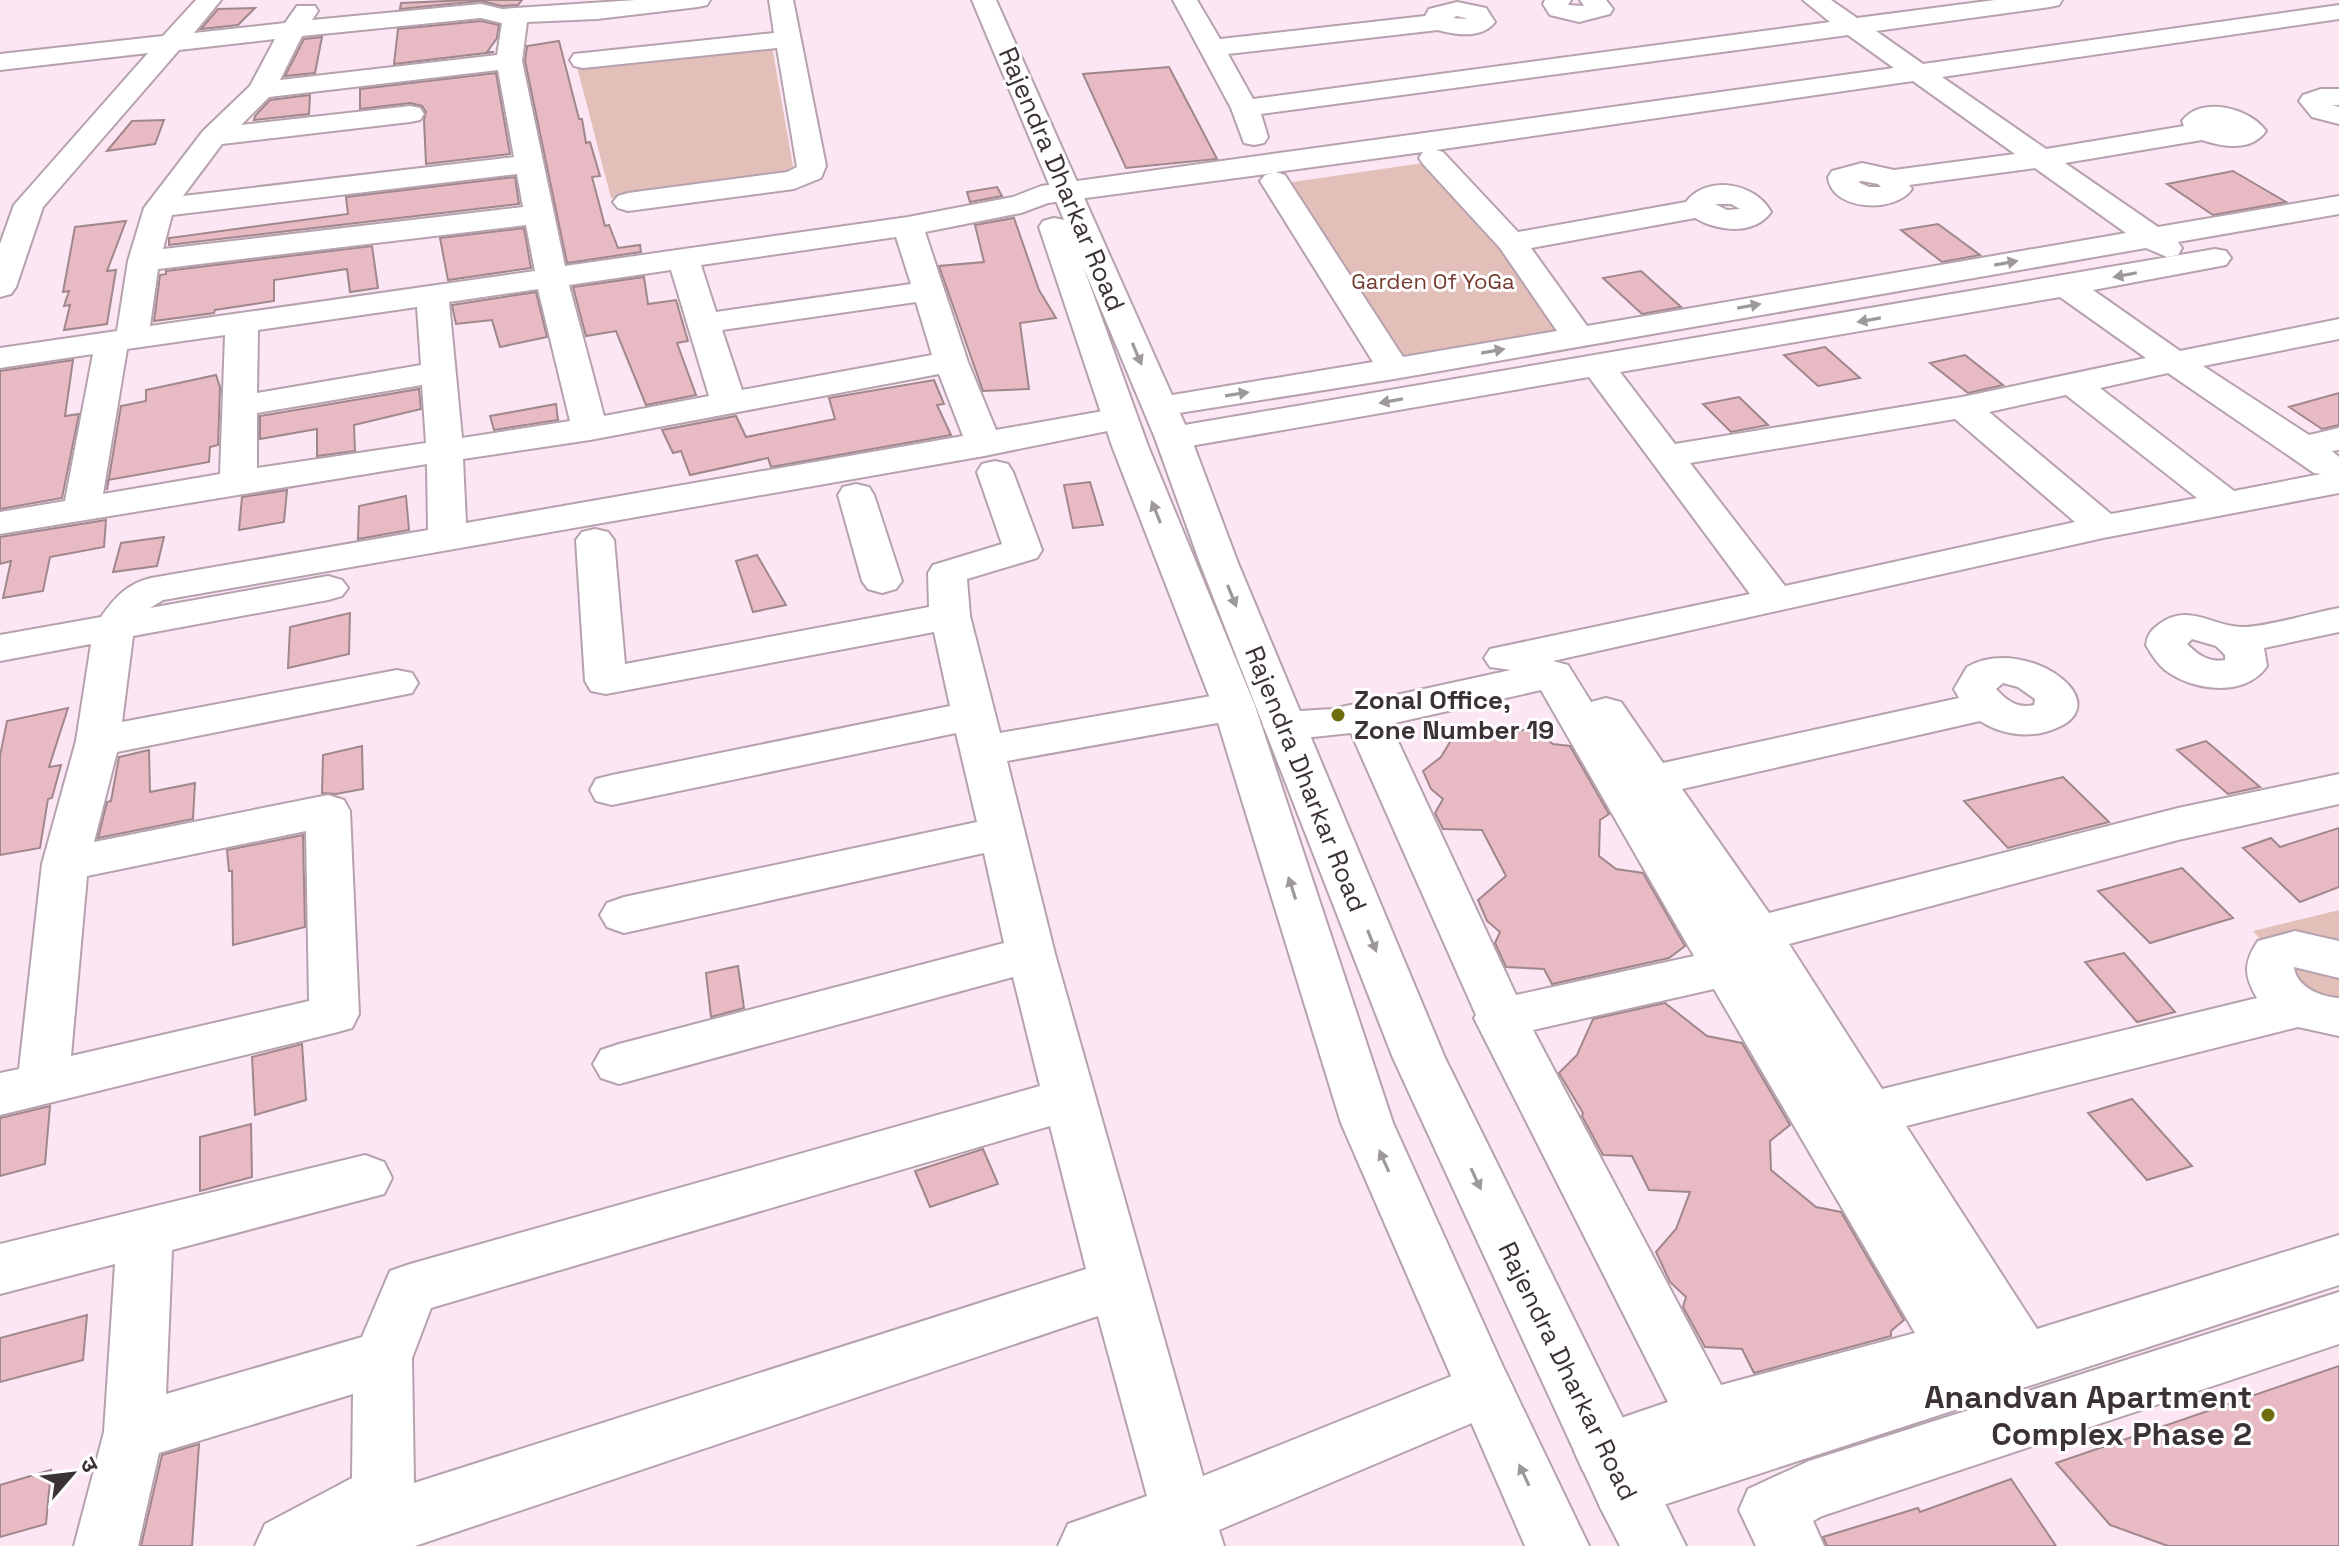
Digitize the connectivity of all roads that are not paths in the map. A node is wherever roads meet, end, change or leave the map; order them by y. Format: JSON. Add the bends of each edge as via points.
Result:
{"nodes":[{"id":1,"x":209,"y":0,"type":"edge"},
{"id":2,"x":315,"y":0,"type":"edge"},
{"id":3,"x":698,"y":0,"type":"edge"},
{"id":4,"x":781,"y":0,"type":"edge"},
{"id":5,"x":958,"y":0,"type":"edge"},
{"id":6,"x":984,"y":0,"type":"edge"},
{"id":7,"x":1185,"y":0,"type":"edge"},
{"id":8,"x":1559,"y":0,"type":"edge"},
{"id":9,"x":1624,"y":0,"type":"edge"},
{"id":10,"x":1815,"y":0,"type":"edge"},
{"id":11,"x":2050,"y":0,"type":"edge"},
{"id":12,"x":1595,"y":1,"type":"edge"},
{"id":13,"x":602,"y":6,"type":"edge"},
{"id":14,"x":403,"y":9,"type":"edge"},
{"id":15,"x":2339,"y":12,"type":"edge"},
{"id":16,"x":509,"y":16,"type":"junction"},
{"id":17,"x":1440,"y":22,"type":"dead end"},
{"id":18,"x":1854,"y":27,"type":"junction"},
{"id":19,"x":2339,"y":28,"type":"edge"},
{"id":20,"x":291,"y":35,"type":"junction"},
{"id":21,"x":788,"y":39,"type":"junction"},
{"id":22,"x":1212,"y":48,"type":"junction"},
{"id":23,"x":166,"y":49,"type":"junction"},
{"id":24,"x":92,"y":57,"type":"junction"},
{"id":25,"x":583,"y":60,"type":"dead end"},
{"id":26,"x":509,"y":61,"type":"junction"},
{"id":27,"x":0,"y":62,"type":"edge"},
{"id":28,"x":0,"y":70,"type":"edge"},
{"id":29,"x":415,"y":72,"type":"junction"},
{"id":30,"x":1928,"y":79,"type":"junction"},
{"id":31,"x":261,"y":90,"type":"junction"},
{"id":32,"x":2339,"y":97,"type":"edge"},
{"id":33,"x":1245,"y":108,"type":"junction"},
{"id":34,"x":2339,"y":116,"type":"edge"},
{"id":35,"x":2205,"y":131,"type":"dead end"},
{"id":36,"x":213,"y":137,"type":"junction"},
{"id":37,"x":415,"y":146,"type":"junction"},
{"id":38,"x":1433,"y":158,"type":"junction"},
{"id":39,"x":2040,"y":159,"type":"junction"},
{"id":40,"x":529,"y":164,"type":"junction"},
{"id":41,"x":1270,"y":173,"type":"junction"},
{"id":42,"x":1891,"y":179,"type":"dead end"},
{"id":43,"x":1050,"y":201,"type":"junction"},
{"id":44,"x":628,"y":202,"type":"dead end"},
{"id":45,"x":29,"y":205,"type":"junction"},
{"id":46,"x":2339,"y":205,"type":"edge"},
{"id":47,"x":159,"y":208,"type":"junction"},
{"id":48,"x":1701,"y":208,"type":"dead end"},
{"id":49,"x":539,"y":214,"type":"junction"},
{"id":50,"x":0,"y":219,"type":"edge"},
{"id":51,"x":908,"y":226,"type":"junction"},
{"id":52,"x":423,"y":228,"type":"junction"},
{"id":53,"x":2339,"y":236,"type":"edge"},
{"id":54,"x":2153,"y":239,"type":"junction"},
{"id":55,"x":1511,"y":242,"type":"junction"},
{"id":56,"x":144,"y":261,"type":"junction"},
{"id":57,"x":684,"y":261,"type":"junction"},
{"id":58,"x":2188,"y":263,"type":"junction"},
{"id":59,"x":552,"y":280,"type":"junction"},
{"id":60,"x":2066,"y":286,"type":"junction"},
{"id":61,"x":0,"y":287,"type":"edge"},
{"id":62,"x":929,"y":291,"type":"junction"},
{"id":63,"x":432,"y":294,"type":"junction"},
{"id":64,"x":242,"y":322,"type":"junction"},
{"id":65,"x":704,"y":323,"type":"junction"},
{"id":66,"x":2339,"y":329,"type":"edge"},
{"id":67,"x":1577,"y":335,"type":"junction"},
{"id":68,"x":122,"y":340,"type":"junction"},
{"id":69,"x":0,"y":358,"type":"edge"},
{"id":70,"x":951,"y":362,"type":"junction"},
{"id":71,"x":2174,"y":362,"type":"junction"},
{"id":72,"x":1598,"y":366,"type":"junction"},
{"id":73,"x":1394,"y":369,"type":"junction"},
{"id":74,"x":439,"y":372,"type":"junction"},
{"id":75,"x":2073,"y":384,"type":"junction"},
{"id":76,"x":728,"y":402,"type":"junction"},
{"id":77,"x":240,"y":406,"type":"junction"},
{"id":78,"x":1962,"y":407,"type":"junction"},
{"id":79,"x":1146,"y":427,"type":"junction"},
{"id":80,"x":590,"y":429,"type":"junction"},
{"id":81,"x":2339,"y":439,"type":"edge"},
{"id":82,"x":2303,"y":447,"type":"junction"},
{"id":83,"x":445,"y":452,"type":"junction"},
{"id":84,"x":1667,"y":456,"type":"junction"},
{"id":85,"x":989,"y":458,"type":"junction"},
{"id":86,"x":2339,"y":473,"type":"edge"},
{"id":87,"x":238,"y":482,"type":"junction"},
{"id":88,"x":2339,"y":482,"type":"edge"},
{"id":89,"x":856,"y":495,"type":"junction"},
{"id":90,"x":2228,"y":504,"type":"junction"},
{"id":91,"x":82,"y":509,"type":"junction"},
{"id":92,"x":0,"y":523,"type":"edge"},
{"id":93,"x":2103,"y":527,"type":"junction"},
{"id":94,"x":447,"y":537,"type":"junction"},
{"id":95,"x":595,"y":540,"type":"junction"},
{"id":96,"x":882,"y":581,"type":"dead end"},
{"id":97,"x":1774,"y":599,"type":"junction"},
{"id":98,"x":950,"y":616,"type":"junction"},
{"id":99,"x":2339,"y":620,"type":"edge"},
{"id":100,"x":114,"y":627,"type":"junction"},
{"id":101,"x":2235,"y":641,"type":"dead end"},
{"id":102,"x":1561,"y":647,"type":"junction"},
{"id":103,"x":0,"y":648,"type":"edge"},
{"id":104,"x":397,"y":683,"type":"dead end"},
{"id":105,"x":1986,"y":706,"type":"dead end"},
{"id":106,"x":1264,"y":712,"type":"junction"},
{"id":107,"x":1365,"y":715,"type":"junction"},
{"id":108,"x":978,"y":733,"type":"junction"},
{"id":109,"x":98,"y":741,"type":"junction"},
{"id":110,"x":1653,"y":780,"type":"junction"},
{"id":111,"x":2339,"y":789,"type":"edge"},
{"id":112,"x":612,"y":790,"type":"dead end"},
{"id":113,"x":1002,"y":833,"type":"junction"},
{"id":114,"x":65,"y":864,"type":"junction"},
{"id":115,"x":624,"y":915,"type":"dead end"},
{"id":116,"x":1742,"y":951,"type":"junction"},
{"id":117,"x":1031,"y":954,"type":"junction"},
{"id":118,"x":2339,"y":960,"type":"edge"},
{"id":119,"x":2320,"y":1012,"type":"edge"},
{"id":120,"x":1499,"y":1018,"type":"junction"},
{"id":121,"x":619,"y":1064,"type":"dead end"},
{"id":122,"x":21,"y":1089,"type":"edge"},
{"id":123,"x":1070,"y":1099,"type":"junction"},
{"id":124,"x":1871,"y":1113,"type":"junction"},
{"id":125,"x":365,"y":1178,"type":"dead end"},
{"id":126,"x":145,"y":1231,"type":"junction"},
{"id":127,"x":2339,"y":1260,"type":"edge"},
{"id":128,"x":0,"y":1269,"type":"edge"},
{"id":129,"x":1118,"y":1284,"type":"junction"},
{"id":130,"x":2339,"y":1318,"type":"edge"},
{"id":131,"x":383,"y":1358,"type":"junction"},
{"id":132,"x":2023,"y":1359,"type":"junction"},
{"id":133,"x":1484,"y":1390,"type":"junction"},
{"id":134,"x":1707,"y":1417,"type":"junction"},
{"id":135,"x":134,"y":1432,"type":"junction"},
{"id":136,"x":1614,"y":1470,"type":"junction"},
{"id":137,"x":383,"y":1521,"type":"edge"},
{"id":138,"x":1187,"y":1531,"type":"edge"},
{"id":139,"x":106,"y":1546,"type":"edge"},
{"id":140,"x":287,"y":1546,"type":"edge"},
{"id":141,"x":1090,"y":1546,"type":"edge"},
{"id":142,"x":1557,"y":1546,"type":"edge"},
{"id":143,"x":1654,"y":1546,"type":"edge"},
{"id":144,"x":1792,"y":1546,"type":"edge"}],
"edges":[{"from":1,"to":23,"type":"street"},
{"from":2,"to":20,"type":"street"},
{"from":3,"to":13,"type":"street"},
{"from":4,"to":21,"type":"street"},
{"from":5,"to":43,"type":"street","name":"Rajendra Dharkar Road"},
{"from":6,"to":43,"type":"street","name":"Rajendra Dharkar Road"},
{"from":7,"to":22,"type":"street"},
{"from":8,"to":12,"type":"street","via":[[1559,10],[1579,15],[1598,12],[1601,6]]},
{"from":9,"to":12,"type":"street"},
{"from":10,"to":18,"type":"street"},
{"from":11,"to":18,"type":"street"},
{"from":13,"to":16,"type":"street"},
{"from":14,"to":16,"type":"street"},
{"from":14,"to":20,"type":"street"},
{"from":15,"to":30,"type":"street"},
{"from":16,"to":20,"type":"street","via":[[483,25]]},
{"from":16,"to":26,"type":"street"},
{"from":17,"to":22,"type":"street"},
{"from":18,"to":30,"type":"street"},
{"from":18,"to":33,"type":"street"},
{"from":19,"to":30,"type":"street"},
{"from":20,"to":23,"type":"street"},
{"from":20,"to":31,"type":"street"},
{"from":21,"to":25,"type":"street"},
{"from":21,"to":44,"type":"street","via":[[811,172],[794,180]]},
{"from":22,"to":33,"type":"street"},
{"from":23,"to":24,"type":"street"},
{"from":23,"to":45,"type":"street"},
{"from":24,"to":27,"type":"street"},
{"from":24,"to":28,"type":"street"},
{"from":26,"to":29,"type":"street"},
{"from":26,"to":40,"type":"street"},
{"from":29,"to":31,"type":"street"},
{"from":29,"to":37,"type":"street"},
{"from":30,"to":38,"type":"street"},
{"from":30,"to":39,"type":"street"},
{"from":30,"to":41,"type":"street"},
{"from":31,"to":36,"type":"street"},
{"from":32,"to":34,"type":"street","via":[[2313,101],[2316,108]]},
{"from":33,"to":41,"type":"street"},
{"from":35,"to":39,"type":"street"},
{"from":36,"to":37,"type":"street"},
{"from":36,"to":47,"type":"street"},
{"from":37,"to":40,"type":"street"},
{"from":37,"to":47,"type":"street"},
{"from":37,"to":52,"type":"street"},
{"from":38,"to":41,"type":"street"},
{"from":38,"to":55,"type":"street"},
{"from":39,"to":42,"type":"street"},
{"from":39,"to":54,"type":"street"},
{"from":40,"to":49,"type":"street"},
{"from":41,"to":43,"type":"street"},
{"from":41,"to":73,"type":"street"},
{"from":43,"to":51,"type":"street"},
{"from":43,"to":79,"type":"street","name":"Rajendra Dharkar Road"},
{"from":45,"to":50,"type":"street"},
{"from":45,"to":61,"type":"street"},
{"from":46,"to":54,"type":"street"},
{"from":47,"to":56,"type":"street"},
{"from":48,"to":55,"type":"street"},
{"from":49,"to":52,"type":"street"},
{"from":49,"to":59,"type":"street"},
{"from":51,"to":57,"type":"street"},
{"from":51,"to":62,"type":"street"},
{"from":52,"to":56,"type":"street"},
{"from":53,"to":58,"type":"street"},
{"from":54,"to":58,"type":"street"},
{"from":67,"to":54,"type":"street","one_way":true},
{"from":55,"to":67,"type":"street"},
{"from":56,"to":68,"type":"street"},
{"from":57,"to":59,"type":"street"},
{"from":57,"to":65,"type":"street"},
{"from":58,"to":60,"type":"street","one_way":true},
{"from":59,"to":63,"type":"street"},
{"from":59,"to":80,"type":"street"},
{"from":60,"to":71,"type":"street"},
{"from":60,"to":72,"type":"street","one_way":true},
{"from":62,"to":65,"type":"street"},
{"from":62,"to":70,"type":"street"},
{"from":63,"to":64,"type":"street"},
{"from":63,"to":74,"type":"street"},
{"from":64,"to":68,"type":"street"},
{"from":64,"to":77,"type":"street"},
{"from":65,"to":76,"type":"street"},
{"from":66,"to":71,"type":"street"},
{"from":73,"to":67,"type":"street","one_way":true},
{"from":68,"to":69,"type":"street"},
{"from":68,"to":91,"type":"street"},
{"from":70,"to":76,"type":"street"},
{"from":70,"to":85,"type":"street"},
{"from":71,"to":75,"type":"street"},
{"from":71,"to":82,"type":"street"},
{"from":72,"to":79,"type":"street","one_way":true},
{"from":72,"to":84,"type":"street"},
{"from":79,"to":73,"type":"street","one_way":true},
{"from":74,"to":77,"type":"street"},
{"from":74,"to":83,"type":"street"},
{"from":75,"to":78,"type":"street"},
{"from":75,"to":90,"type":"street"},
{"from":76,"to":80,"type":"street"},
{"from":77,"to":87,"type":"street"},
{"from":78,"to":84,"type":"street"},
{"from":78,"to":93,"type":"street"},
{"from":79,"to":85,"type":"street"},
{"from":79,"to":106,"type":"street","name":"Rajendra Dharkar Road","via":[[1219,563]]},
{"from":80,"to":83,"type":"street"},
{"from":81,"to":82,"type":"street"},
{"from":82,"to":86,"type":"street"},
{"from":83,"to":87,"type":"street"},
{"from":83,"to":94,"type":"street"},
{"from":84,"to":97,"type":"street"},
{"from":85,"to":89,"type":"street"},
{"from":85,"to":94,"type":"street"},
{"from":85,"to":98,"type":"street","via":[[1023,550],[947,573]]},
{"from":87,"to":91,"type":"street"},
{"from":88,"to":90,"type":"street"},
{"from":89,"to":95,"type":"street"},
{"from":89,"to":96,"type":"street"},
{"from":90,"to":93,"type":"street"},
{"from":91,"to":92,"type":"street"},
{"from":93,"to":97,"type":"street"},
{"from":94,"to":100,"type":"street","via":[[172,584],[132,602]]},
{"from":95,"to":98,"type":"street","via":[[606,681]]},
{"from":95,"to":100,"type":"street"},
{"from":97,"to":102,"type":"street"},
{"from":98,"to":108,"type":"street"},
{"from":99,"to":101,"type":"street"},
{"from":100,"to":103,"type":"street"},
{"from":100,"to":109,"type":"street"},
{"from":102,"to":106,"type":"street"},
{"from":102,"to":110,"type":"street"},
{"from":104,"to":109,"type":"street"},
{"from":105,"to":110,"type":"street"},
{"from":106,"to":107,"type":"street","via":[[1332,723]]},
{"from":106,"to":108,"type":"street"},
{"from":133,"to":106,"type":"street","name":"Rajendra Dharkar Road","one_way":true,"via":[[1367,1123]]},
{"from":106,"to":136,"type":"street","name":"Rajendra Dharkar Road","one_way":true,"via":[[1419,1058]]},
{"from":107,"to":116,"type":"street","via":[[1553,674]]},
{"from":107,"to":120,"type":"street"},
{"from":108,"to":112,"type":"street"},
{"from":108,"to":113,"type":"street"},
{"from":109,"to":114,"type":"street"},
{"from":110,"to":116,"type":"street"},
{"from":111,"to":116,"type":"street","via":[[2178,824]]},
{"from":113,"to":115,"type":"street"},
{"from":113,"to":117,"type":"street"},
{"from":114,"to":122,"type":"street"},
{"from":114,"to":122,"type":"street","via":[[328,811],[334,1014]]},
{"from":116,"to":120,"type":"street"},
{"from":116,"to":124,"type":"street"},
{"from":116,"to":134,"type":"street","via":[[1956,1349]]},
{"from":117,"to":121,"type":"street"},
{"from":117,"to":123,"type":"street"},
{"from":118,"to":119,"type":"street","via":[[2299,948],[2275,955],[2270,964],[2275,986]]},
{"from":119,"to":124,"type":"street"},
{"from":120,"to":134,"type":"street"},
{"from":123,"to":129,"type":"street"},
{"from":123,"to":131,"type":"street","via":[[410,1289]]},
{"from":124,"to":132,"type":"street"},
{"from":125,"to":126,"type":"street"},
{"from":126,"to":128,"type":"street"},
{"from":126,"to":135,"type":"street"},
{"from":127,"to":132,"type":"street"},
{"from":129,"to":137,"type":"street"},
{"from":129,"to":138,"type":"street"},
{"from":130,"to":144,"type":"street","via":[[1809,1491],[1770,1510]]},
{"from":131,"to":135,"type":"street"},
{"from":131,"to":137,"type":"street"},
{"from":132,"to":136,"type":"street"},
{"from":133,"to":138,"type":"street"},
{"from":142,"to":133,"type":"street","name":"Rajendra Dharkar Road","one_way":true},
{"from":134,"to":136,"type":"street"},
{"from":135,"to":139,"type":"street"},
{"from":136,"to":143,"type":"street","name":"Rajendra Dharkar Road"},
{"from":137,"to":140,"type":"street"},
{"from":138,"to":141,"type":"street"}]}
